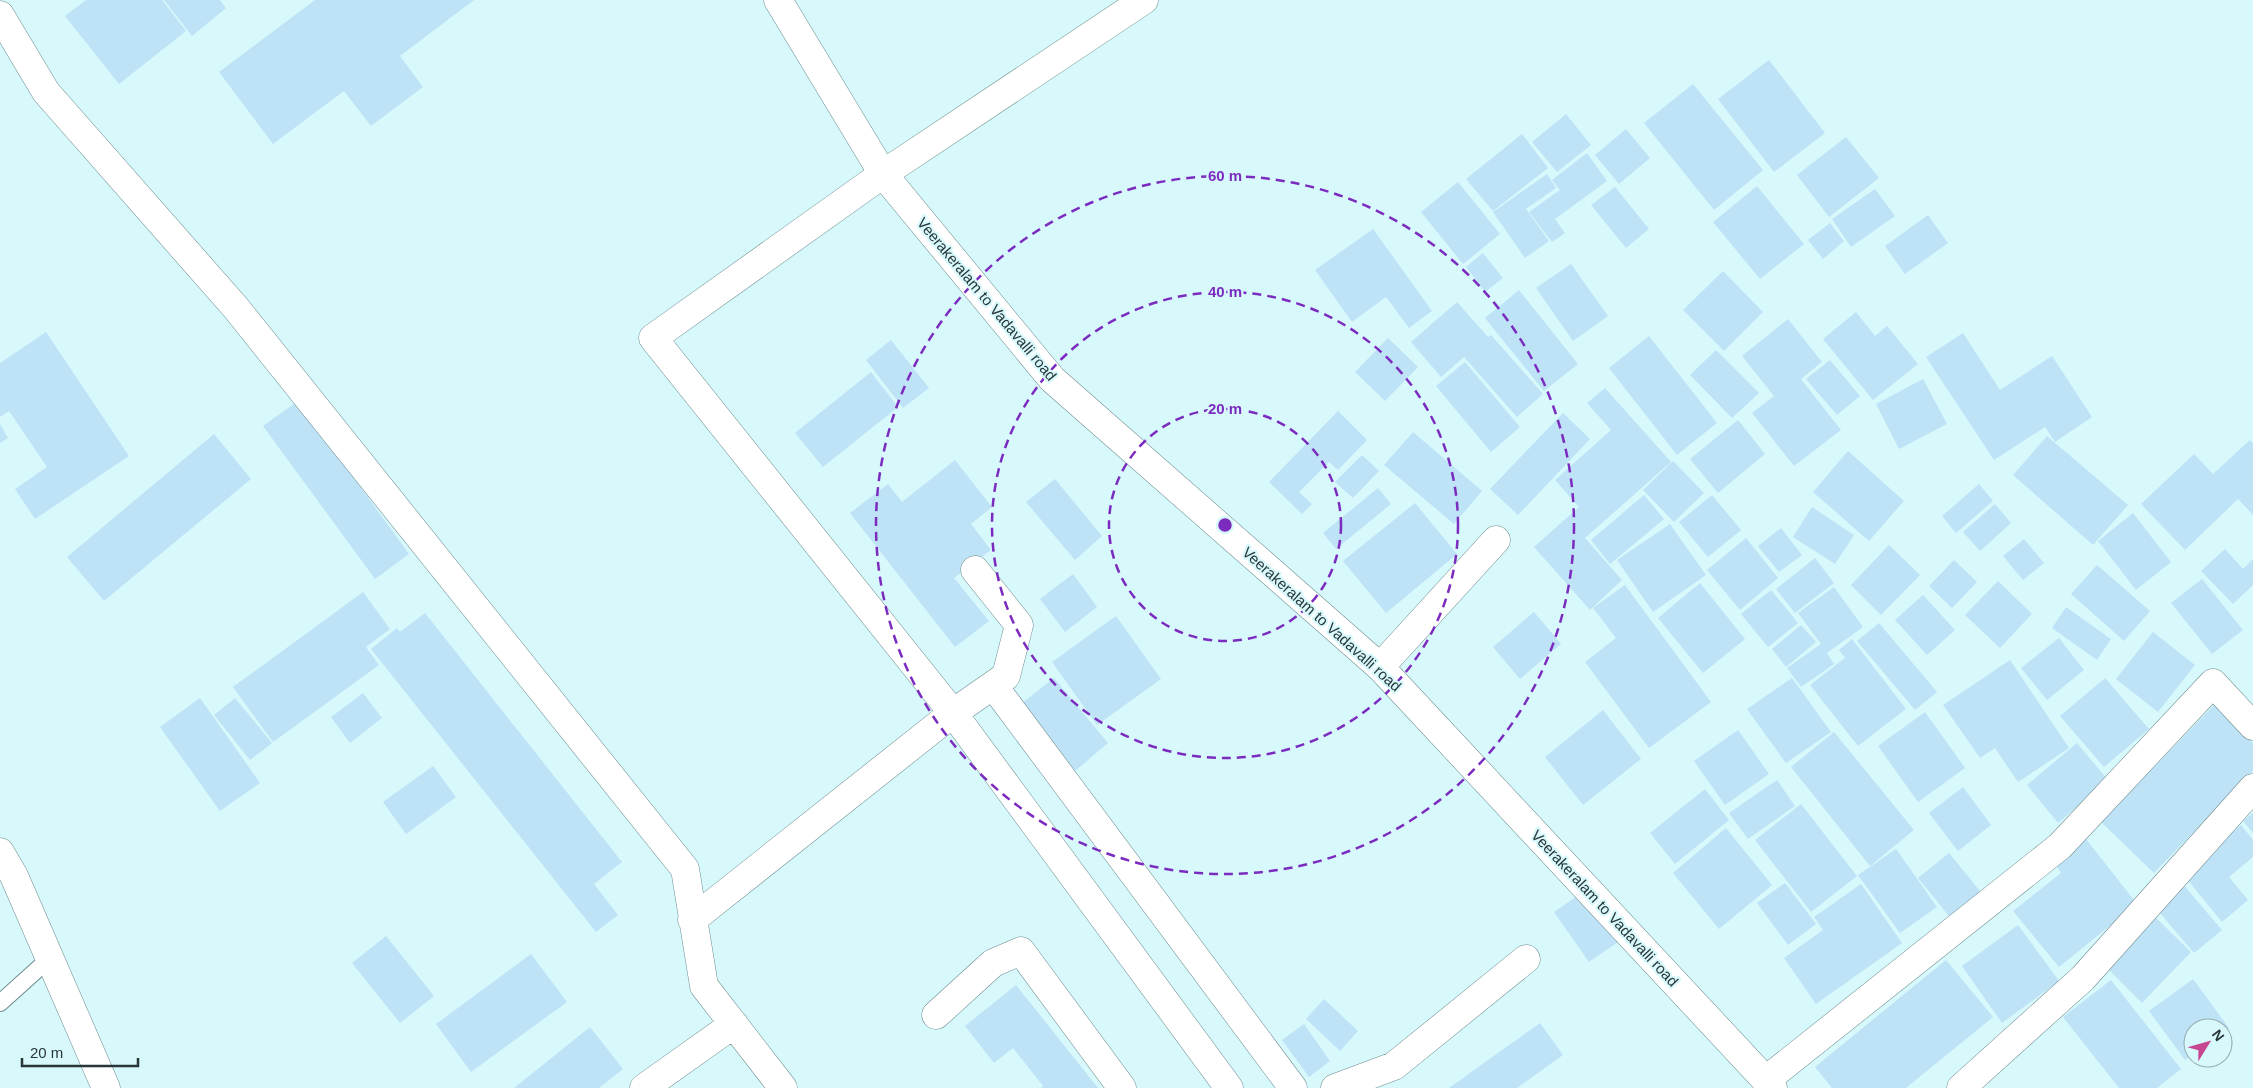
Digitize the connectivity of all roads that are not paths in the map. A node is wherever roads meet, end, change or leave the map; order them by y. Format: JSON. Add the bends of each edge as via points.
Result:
{"nodes":[{"id":1,"x":778,"y":0,"type":"edge"},
{"id":2,"x":1144,"y":0,"type":"edge"},
{"id":3,"x":0,"y":14,"type":"edge"},
{"id":4,"x":883,"y":174,"type":"junction"},
{"id":5,"x":1496,"y":540,"type":"dead end"},
{"id":6,"x":975,"y":570,"type":"dead end"},
{"id":7,"x":1380,"y":667,"type":"junction"},
{"id":8,"x":993,"y":685,"type":"junction"},
{"id":9,"x":953,"y":713,"type":"junction"},
{"id":10,"x":2253,"y":726,"type":"edge"},
{"id":11,"x":2253,"y":788,"type":"edge"},
{"id":12,"x":0,"y":852,"type":"edge"},
{"id":13,"x":692,"y":920,"type":"junction"},
{"id":14,"x":50,"y":958,"type":"junction"},
{"id":15,"x":1526,"y":960,"type":"dead end"},
{"id":16,"x":0,"y":1003,"type":"edge"},
{"id":17,"x":936,"y":1015,"type":"dead end"},
{"id":18,"x":734,"y":1024,"type":"junction"},
{"id":19,"x":1769,"y":1084,"type":"edge"},
{"id":20,"x":106,"y":1088,"type":"edge"},
{"id":21,"x":644,"y":1088,"type":"edge"},
{"id":22,"x":783,"y":1088,"type":"edge"},
{"id":23,"x":1122,"y":1088,"type":"edge"},
{"id":24,"x":1229,"y":1088,"type":"edge"},
{"id":25,"x":1293,"y":1088,"type":"edge"},
{"id":26,"x":1335,"y":1088,"type":"edge"},
{"id":27,"x":1961,"y":1088,"type":"edge"}],
"edges":[{"from":1,"to":4,"type":"street","name":"Veerakeralam to Vadavalli road"},
{"from":2,"to":4,"type":"street"},
{"from":3,"to":13,"type":"street","via":[[46,92],[236,308],[685,869]]},
{"from":4,"to":7,"type":"street","name":"Veerakeralam to Vadavalli road","via":[[1052,378]]},
{"from":4,"to":9,"type":"street","via":[[653,338]]},
{"from":5,"to":7,"type":"street"},
{"from":6,"to":8,"type":"street","via":[[1019,625],[1006,676]]},
{"from":7,"to":19,"type":"street","name":"Veerakeralam to Vadavalli road"},
{"from":8,"to":9,"type":"street"},
{"from":8,"to":25,"type":"street"},
{"from":9,"to":13,"type":"street"},
{"from":9,"to":24,"type":"street"},
{"from":10,"to":19,"type":"street","via":[[2214,684],[2060,846]]},
{"from":11,"to":27,"type":"street","via":[[2083,978]]},
{"from":12,"to":14,"type":"street"},
{"from":13,"to":18,"type":"street","via":[[704,986]]},
{"from":14,"to":16,"type":"lane"},
{"from":14,"to":20,"type":"street"},
{"from":15,"to":26,"type":"street","via":[[1394,1066]]},
{"from":17,"to":23,"type":"street","via":[[993,963],[1021,950]]},
{"from":18,"to":21,"type":"street"},
{"from":18,"to":22,"type":"street"}]}
